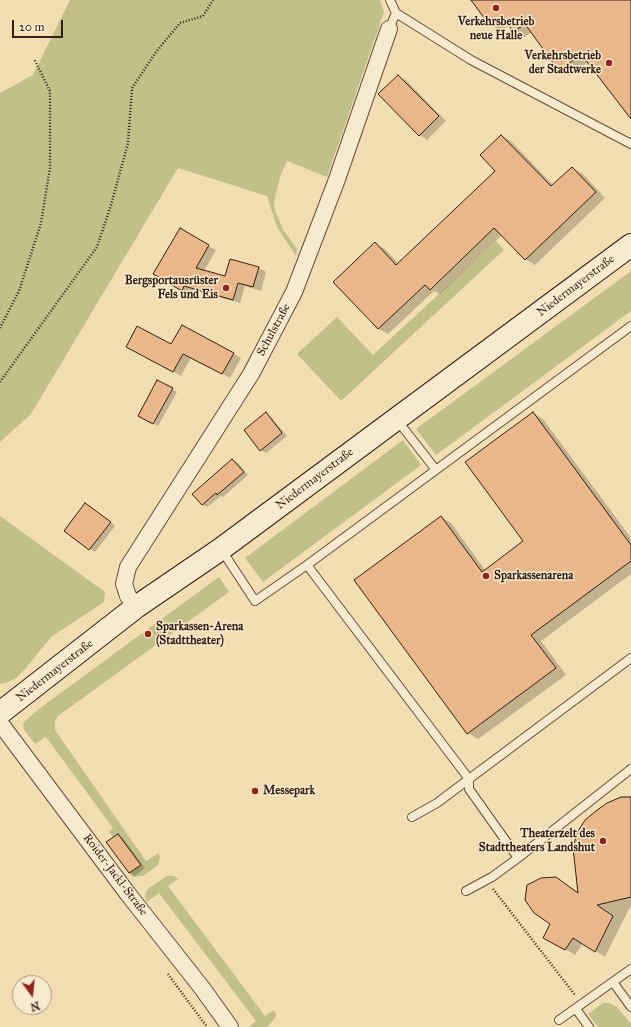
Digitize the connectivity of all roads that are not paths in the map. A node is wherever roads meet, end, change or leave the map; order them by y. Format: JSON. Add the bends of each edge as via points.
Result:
{"nodes":[{"id":1,"x":390,"y":0,"type":"edge"},
{"id":2,"x":396,"y":12,"type":"junction"},
{"id":3,"x":389,"y":29,"type":"joint"},
{"id":4,"x":631,"y":144,"type":"edge"},
{"id":5,"x":631,"y":246,"type":"edge"},
{"id":6,"x":631,"y":326,"type":"edge"},
{"id":7,"x":396,"y":419,"type":"junction"},
{"id":8,"x":436,"y":470,"type":"junction"},
{"id":9,"x":221,"y":549,"type":"junction"},
{"id":10,"x":307,"y":565,"type":"junction"},
{"id":11,"x":136,"y":608,"type":"junction"},
{"id":12,"x":631,"y":658,"type":"edge"},
{"id":13,"x":0,"y":713,"type":"edge"},
{"id":14,"x":0,"y":723,"type":"edge"},
{"id":15,"x":631,"y":769,"type":"edge"},
{"id":16,"x":469,"y":779,"type":"junction"},
{"id":17,"x":412,"y":817,"type":"dead end"},
{"id":18,"x":518,"y":858,"type":"junction"},
{"id":19,"x":466,"y":891,"type":"dead end"},
{"id":20,"x":631,"y":969,"type":"edge"},
{"id":21,"x":613,"y":982,"type":"junction"},
{"id":22,"x":579,"y":1007,"type":"junction"},
{"id":23,"x":631,"y":1008,"type":"edge"},
{"id":24,"x":559,"y":1020,"type":"dead end"},
{"id":25,"x":230,"y":1027,"type":"edge"},
{"id":26,"x":589,"y":1027,"type":"edge"}],
"edges":[{"from":1,"to":2,"type":"lane"},
{"from":2,"to":3,"type":"lane"},
{"from":2,"to":4,"type":"lane","via":[[471,60]]},
{"from":3,"to":11,"type":"street","name":"Schulstraße","via":[[337,182],[294,292],[251,374],[128,567],[124,584]]},
{"from":5,"to":7,"type":"main road","name":"Niedermayerstraße"},
{"from":6,"to":8,"type":"lane"},
{"from":7,"to":8,"type":"lane"},
{"from":7,"to":9,"type":"main road","name":"Niedermayerstraße"},
{"from":8,"to":10,"type":"lane"},
{"from":9,"to":10,"type":"lane","via":[[255,601]]},
{"from":9,"to":11,"type":"main road","name":"Niedermayerstraße"},
{"from":10,"to":16,"type":"lane"},
{"from":11,"to":13,"type":"main road","name":"Niedermayerstraße"},
{"from":12,"to":16,"type":"lane"},
{"from":14,"to":25,"type":"street","name":"Roider-Jackl-Straße"},
{"from":15,"to":18,"type":"lane"},
{"from":16,"to":17,"type":"lane","via":[[437,803]]},
{"from":16,"to":18,"type":"lane","via":[[469,789]]},
{"from":18,"to":19,"type":"lane"},
{"from":20,"to":21,"type":"lane"},
{"from":21,"to":22,"type":"lane"},
{"from":21,"to":23,"type":"lane"},
{"from":22,"to":24,"type":"lane"},
{"from":22,"to":26,"type":"lane"}]}
